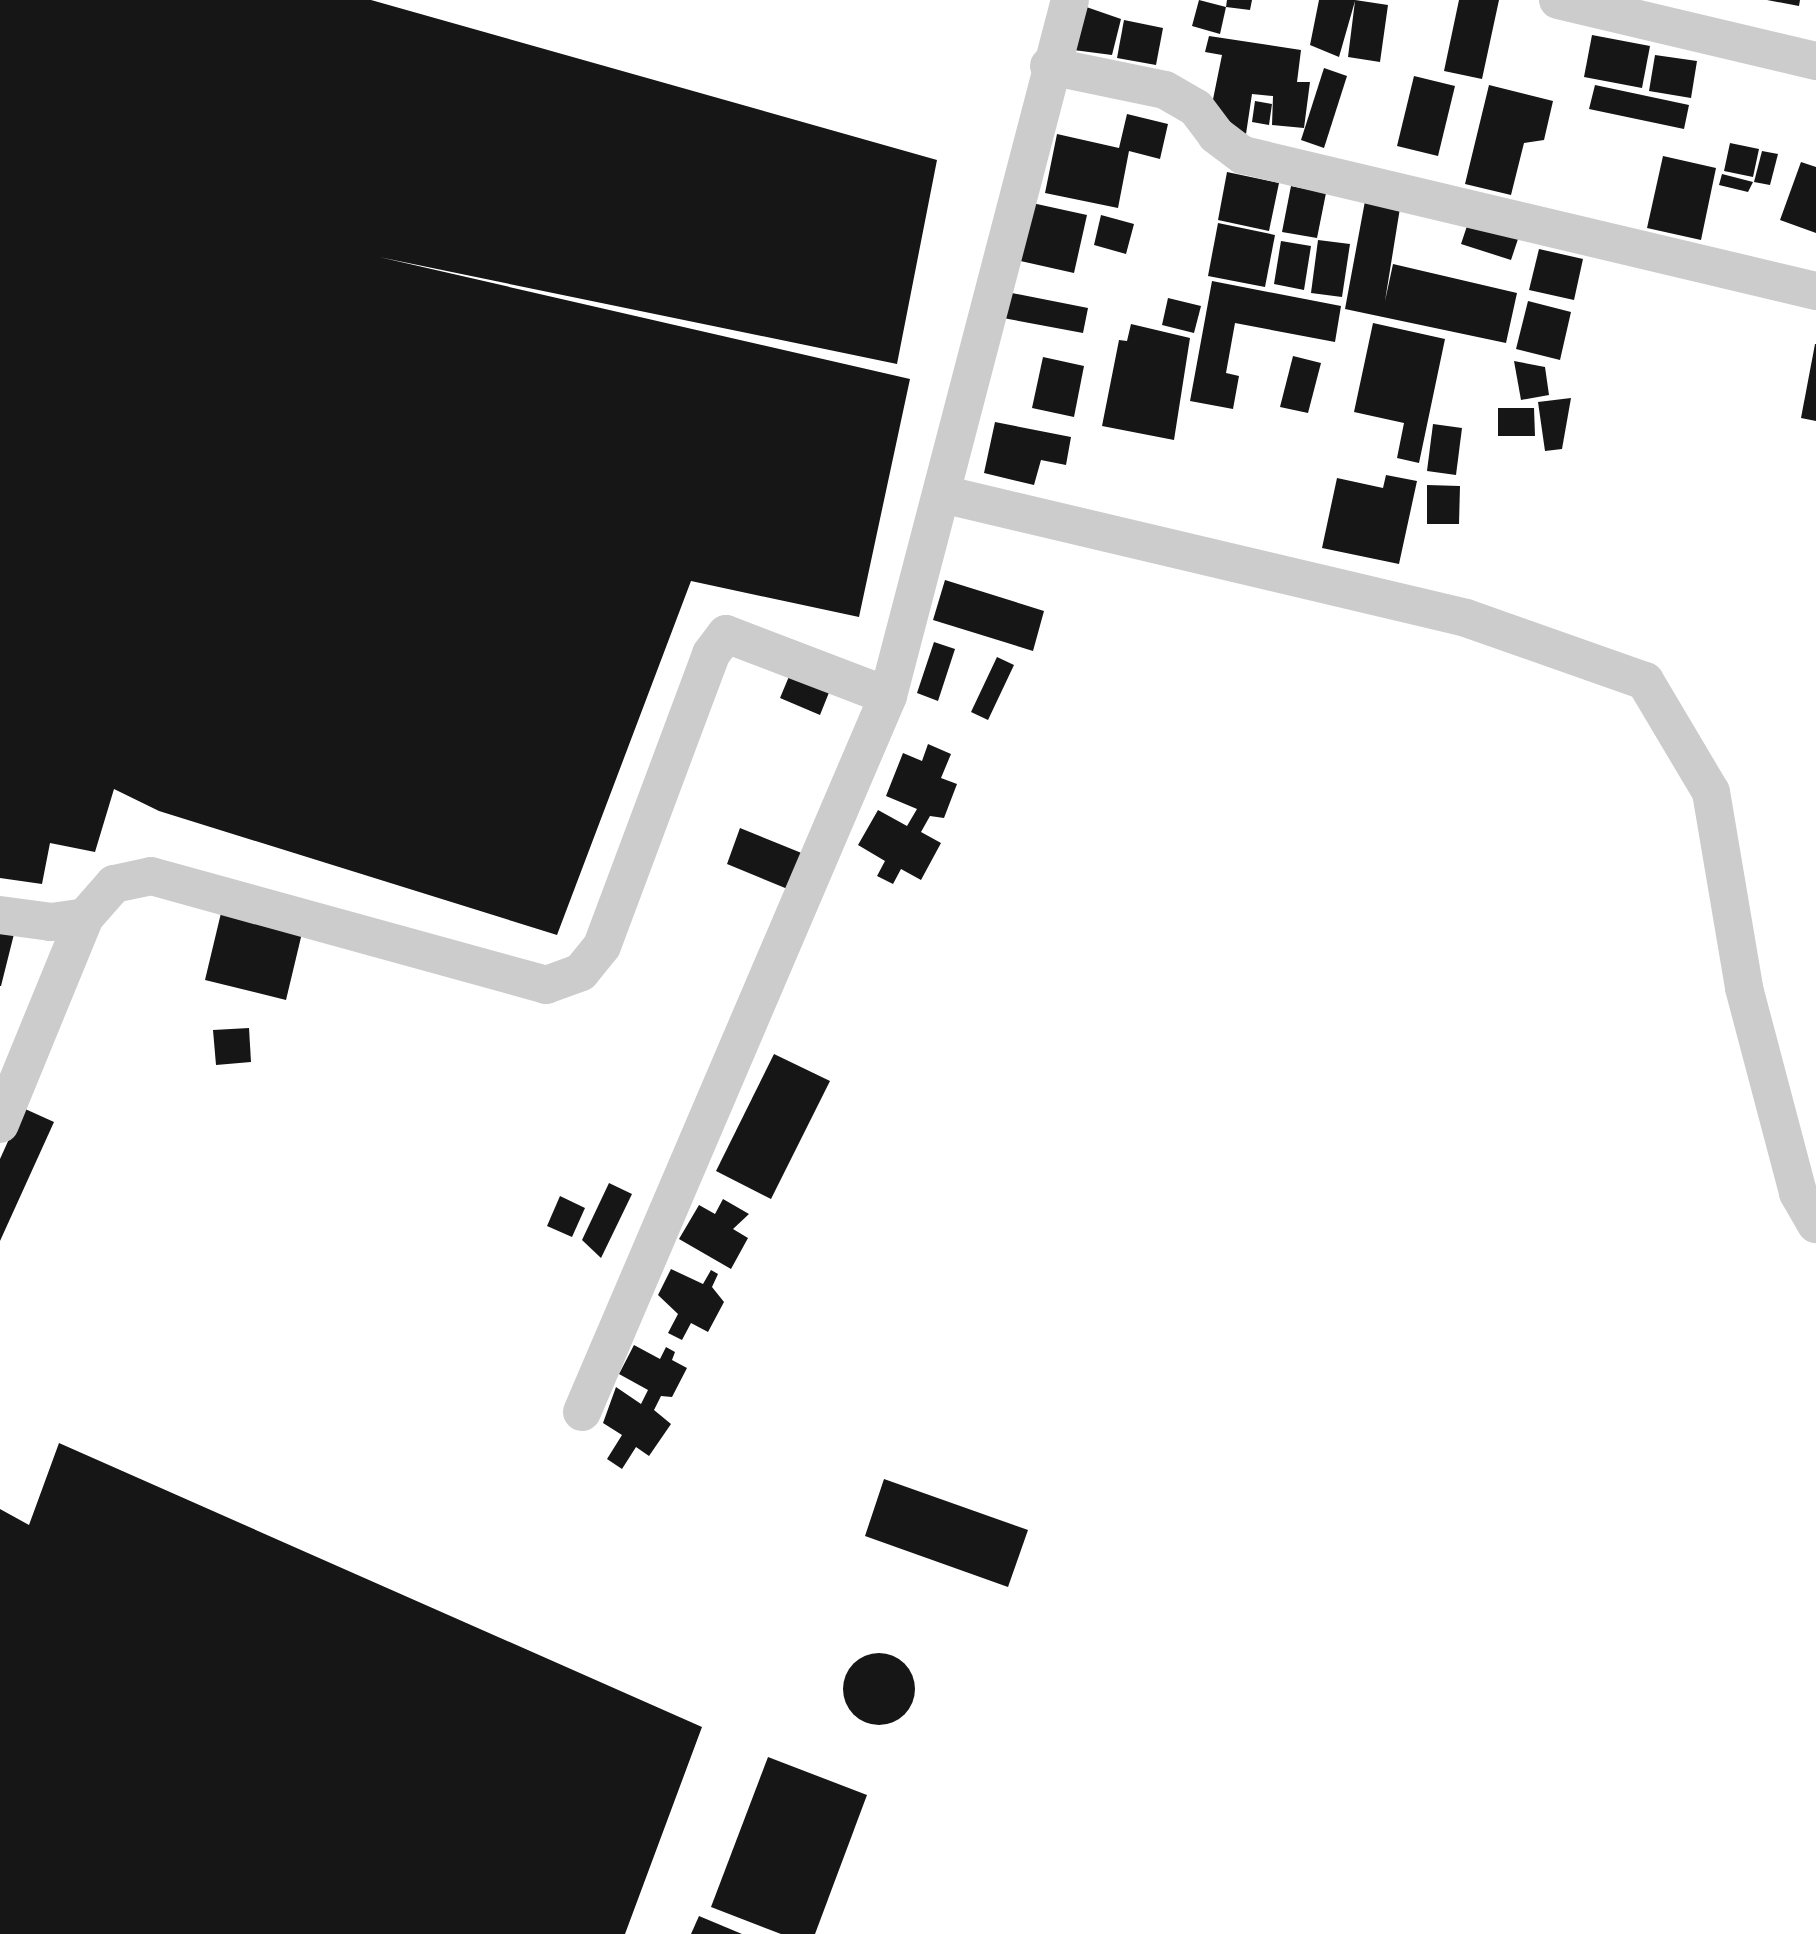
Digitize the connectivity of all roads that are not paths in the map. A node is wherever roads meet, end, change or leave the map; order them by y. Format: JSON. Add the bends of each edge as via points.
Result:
{"nodes":[{"id":1,"x":1070,"y":0,"type":"edge"},
{"id":2,"x":1558,"y":0,"type":"edge"},
{"id":3,"x":1816,"y":61,"type":"edge"},
{"id":4,"x":1049,"y":66,"type":"junction"},
{"id":5,"x":1816,"y":290,"type":"edge"},
{"id":6,"x":942,"y":495,"type":"junction"},
{"id":7,"x":888,"y":695,"type":"junction"},
{"id":8,"x":0,"y":915,"type":"edge"},
{"id":9,"x":85,"y":917,"type":"junction"},
{"id":10,"x":0,"y":1124,"type":"edge"},
{"id":11,"x":1816,"y":1224,"type":"edge"},
{"id":12,"x":582,"y":1412,"type":"dead end"}],
"edges":[{"from":1,"to":4,"type":"street"},
{"from":2,"to":3,"type":"street"},
{"from":4,"to":5,"type":"street","via":[[1165,90],[1196,108],[1216,135],[1243,155]]},
{"from":4,"to":6,"type":"street"},
{"from":6,"to":7,"type":"street"},
{"from":6,"to":11,"type":"street","via":[[1466,618],[1645,681],[1711,792],[1744,988],[1798,1193]]},
{"from":7,"to":9,"type":"street","via":[[726,634],[710,654],[602,946],[581,972],[546,985],[151,876],[114,884]]},
{"from":7,"to":12,"type":"street"},
{"from":8,"to":9,"type":"street","via":[[51,922]]},
{"from":9,"to":10,"type":"street"}]}
